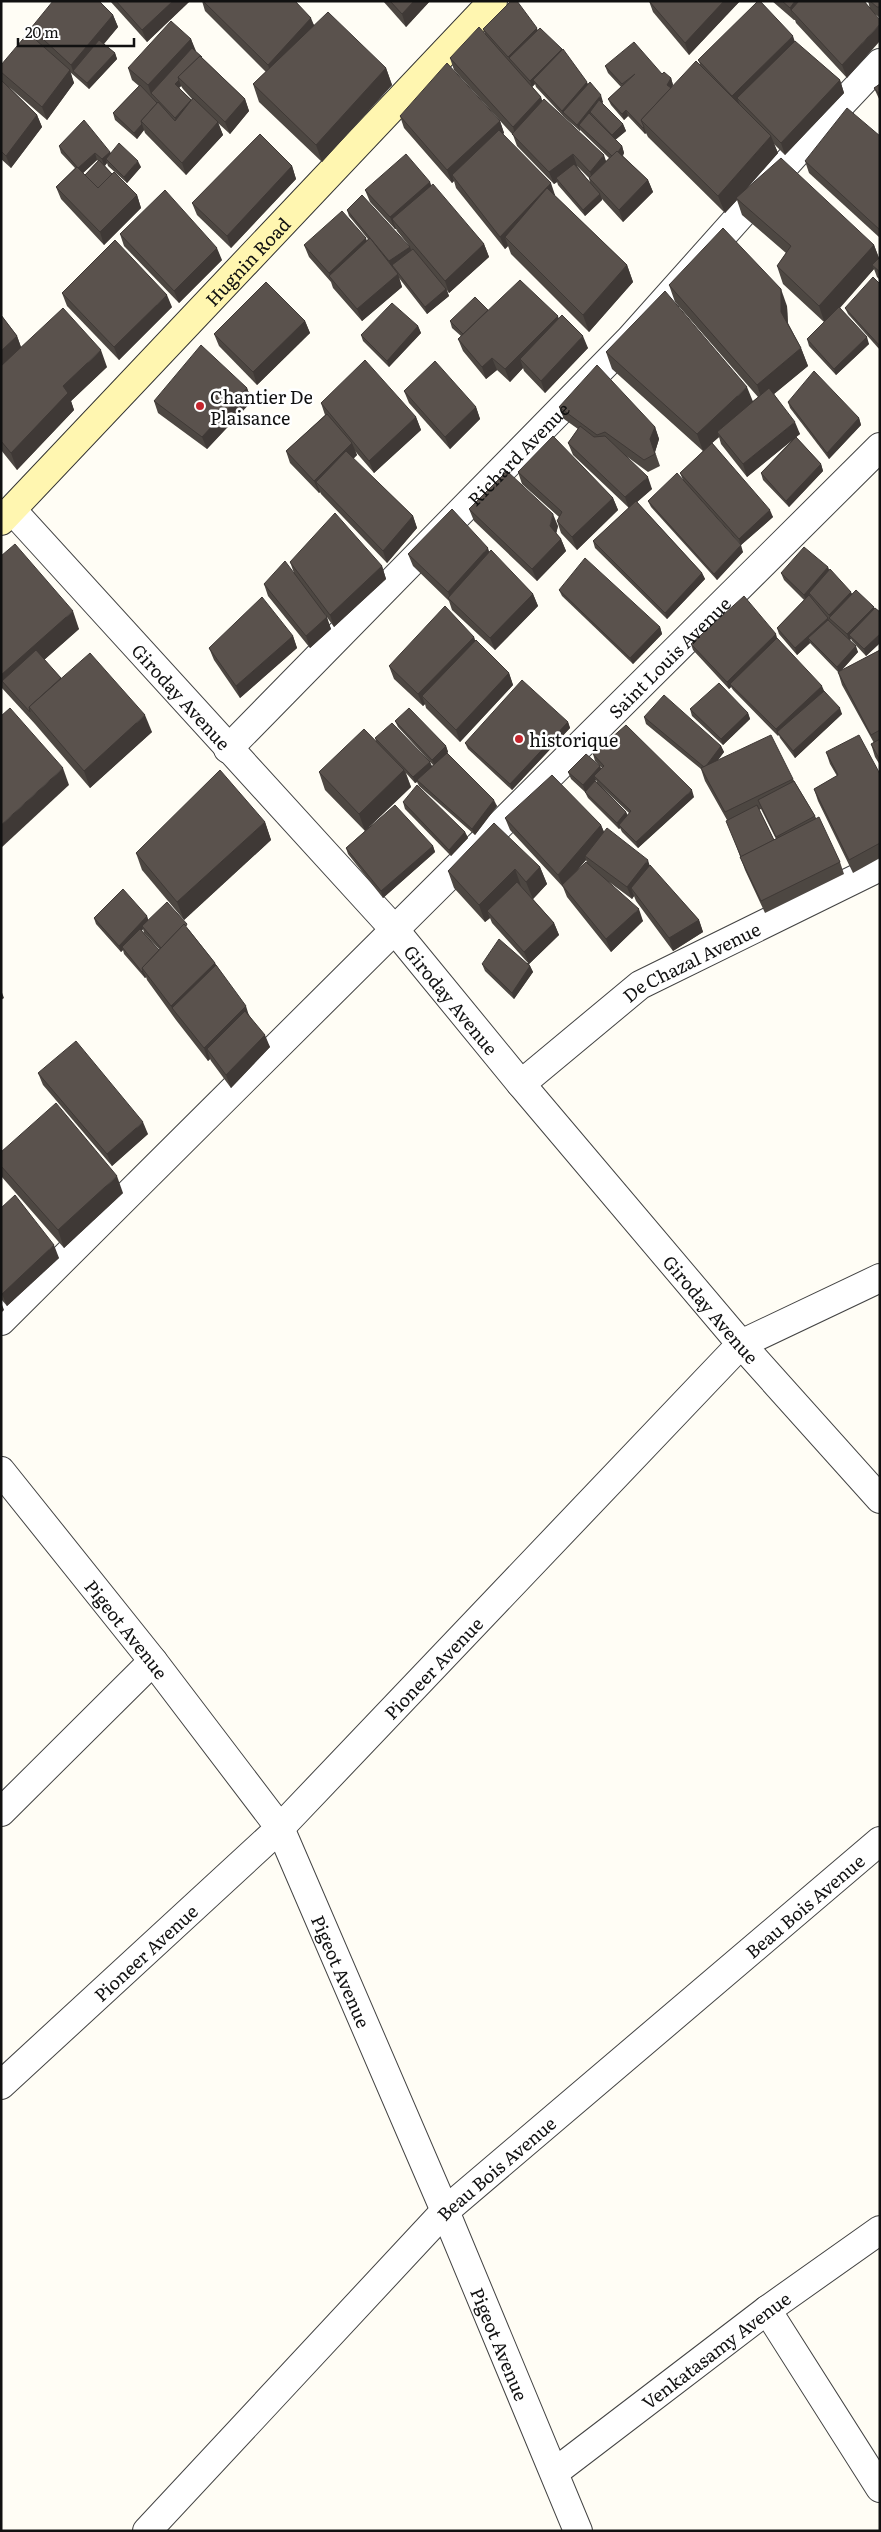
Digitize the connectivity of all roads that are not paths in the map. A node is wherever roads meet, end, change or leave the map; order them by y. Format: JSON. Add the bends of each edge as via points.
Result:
{"nodes":[{"id":1,"x":493,"y":1,"type":"edge"},
{"id":2,"x":880,"y":63,"type":"edge"},
{"id":3,"x":880,"y":447,"type":"edge"},
{"id":4,"x":5,"y":509,"type":"edge"},
{"id":5,"x":228,"y":749,"type":"junction"},
{"id":6,"x":880,"y":867,"type":"edge"},
{"id":7,"x":394,"y":929,"type":"junction"},
{"id":8,"x":521,"y":1084,"type":"junction"},
{"id":9,"x":880,"y":1278,"type":"edge"},
{"id":10,"x":1,"y":1321,"type":"edge"},
{"id":11,"x":741,"y":1344,"type":"junction"},
{"id":12,"x":1,"y":1471,"type":"edge"},
{"id":13,"x":880,"y":1499,"type":"edge"},
{"id":14,"x":153,"y":1662,"type":"junction"},
{"id":15,"x":1,"y":1812,"type":"edge"},
{"id":16,"x":280,"y":1828,"type":"junction"},
{"id":17,"x":880,"y":1841,"type":"edge"},
{"id":18,"x":1,"y":2084,"type":"edge"},
{"id":19,"x":445,"y":2210,"type":"junction"},
{"id":20,"x":880,"y":2230,"type":"edge"},
{"id":21,"x":767,"y":2310,"type":"junction"},
{"id":22,"x":555,"y":2472,"type":"junction"},
{"id":23,"x":880,"y":2488,"type":"edge"},
{"id":24,"x":147,"y":2531,"type":"edge"},
{"id":25,"x":578,"y":2531,"type":"edge"}],
"edges":[{"from":1,"to":4,"type":"main road","name":"Hugnin Road"},
{"from":2,"to":5,"type":"street","name":"Richard Avenue","via":[[630,339]]},
{"from":3,"to":7,"type":"street","name":"Saint Louis Avenue"},
{"from":4,"to":5,"type":"street","name":"Giroday Avenue"},
{"from":5,"to":7,"type":"street","name":"Giroday Avenue"},
{"from":6,"to":8,"type":"street","name":"De Chazal Avenue","via":[[640,985]]},
{"from":7,"to":8,"type":"street","name":"Giroday Avenue"},
{"from":7,"to":10,"type":"street","name":"Saint Louis Avenue"},
{"from":8,"to":11,"type":"street","name":"Giroday Avenue"},
{"from":9,"to":11,"type":"street","name":"Pioneer Avenue"},
{"from":11,"to":13,"type":"street","name":"Giroday Avenue"},
{"from":11,"to":16,"type":"street","name":"Pioneer Avenue"},
{"from":12,"to":14,"type":"street","name":"Pigeot Avenue"},
{"from":14,"to":15,"type":"street"},
{"from":14,"to":16,"type":"street","name":"Pigeot Avenue"},
{"from":16,"to":18,"type":"street","name":"Pioneer Avenue"},
{"from":16,"to":19,"type":"street","name":"Pigeot Avenue"},
{"from":17,"to":19,"type":"street","name":"Beau Bois Avenue"},
{"from":19,"to":22,"type":"street","name":"Pigeot Avenue"},
{"from":19,"to":24,"type":"street","name":"Beau Bois Avenue"},
{"from":20,"to":21,"type":"street","name":"Venkatasamy Avenue"},
{"from":21,"to":22,"type":"street","name":"Venkatasamy Avenue"},
{"from":21,"to":23,"type":"street"},
{"from":22,"to":25,"type":"street","name":"Pigeot Avenue"}]}
